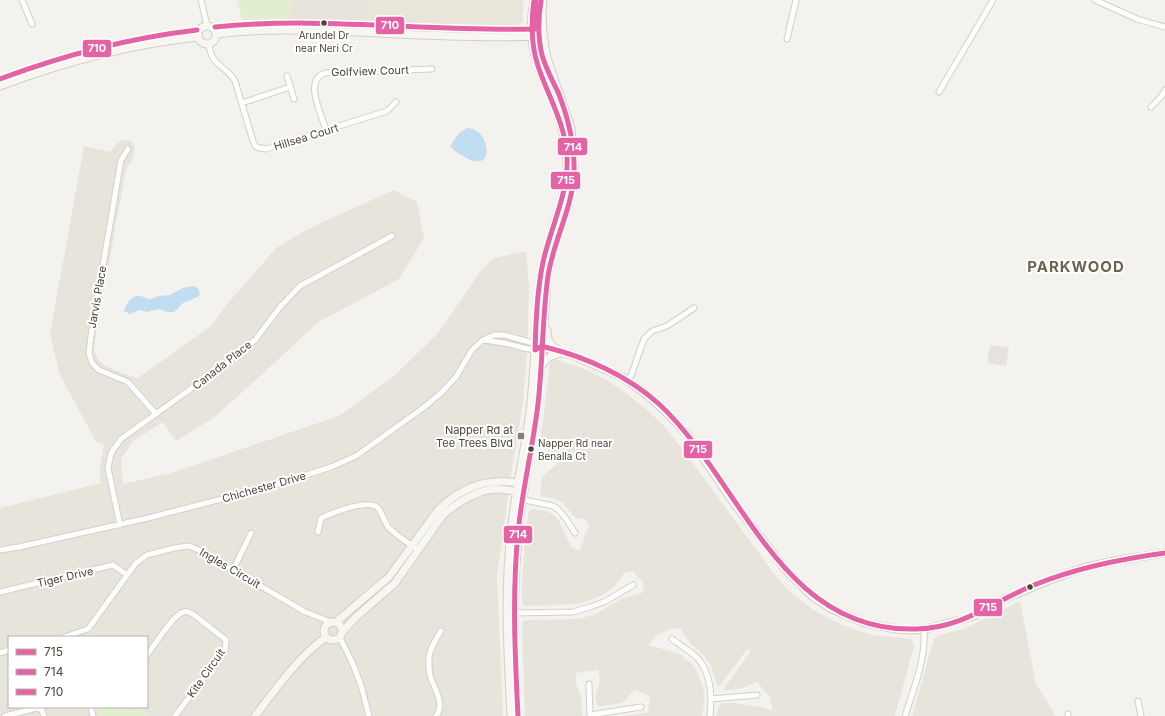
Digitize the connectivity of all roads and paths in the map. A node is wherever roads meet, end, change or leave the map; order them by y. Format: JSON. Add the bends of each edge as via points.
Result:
{"nodes":[{"id":1,"x":22,"y":0,"type":"edge"},
{"id":2,"x":201,"y":0,"type":"edge"},
{"id":3,"x":534,"y":0,"type":"edge"},
{"id":4,"x":543,"y":0,"type":"edge"},
{"id":5,"x":796,"y":0,"type":"edge"},
{"id":6,"x":993,"y":0,"type":"edge"},
{"id":7,"x":1095,"y":0,"type":"edge"},
{"id":8,"x":32,"y":24,"type":"dead end"},
{"id":9,"x":207,"y":26,"type":"junction"},
{"id":10,"x":1165,"y":27,"type":"edge"},
{"id":11,"x":216,"y":34,"type":"junction"},
{"id":12,"x":544,"y":36,"type":"junction"},
{"id":13,"x":198,"y":37,"type":"junction"},
{"id":14,"x":532,"y":37,"type":"junction"},
{"id":15,"x":786,"y":39,"type":"dead end"},
{"id":16,"x":209,"y":44,"type":"junction"},
{"id":17,"x":432,"y":69,"type":"dead end"},
{"id":18,"x":287,"y":76,"type":"dead end"},
{"id":19,"x":0,"y":86,"type":"edge"},
{"id":20,"x":290,"y":87,"type":"junction"},
{"id":21,"x":1165,"y":90,"type":"edge"},
{"id":22,"x":939,"y":92,"type":"dead end"},
{"id":23,"x":294,"y":99,"type":"dead end"},
{"id":24,"x":396,"y":102,"type":"dead end"},
{"id":25,"x":242,"y":103,"type":"junction"},
{"id":26,"x":1151,"y":107,"type":"dead end"},
{"id":27,"x":326,"y":130,"type":"junction"},
{"id":28,"x":128,"y":149,"type":"dead end"},
{"id":29,"x":392,"y":236,"type":"dead end"},
{"id":30,"x":545,"y":296,"type":"junction"},
{"id":31,"x":694,"y":308,"type":"dead end"},
{"id":32,"x":483,"y":340,"type":"junction"},
{"id":33,"x":537,"y":347,"type":"junction"},
{"id":34,"x":563,"y":352,"type":"junction"},
{"id":35,"x":541,"y":367,"type":"junction"},
{"id":36,"x":626,"y":380,"type":"junction"},
{"id":37,"x":156,"y":414,"type":"junction"},
{"id":38,"x":522,"y":483,"type":"junction"},
{"id":39,"x":520,"y":495,"type":"junction"},
{"id":40,"x":120,"y":525,"type":"junction"},
{"id":41,"x":318,"y":532,"type":"dead end"},
{"id":42,"x":575,"y":532,"type":"dead end"},
{"id":43,"x":251,"y":533,"type":"dead end"},
{"id":44,"x":415,"y":548,"type":"junction"},
{"id":45,"x":0,"y":550,"type":"edge"},
{"id":46,"x":1165,"y":553,"type":"edge"},
{"id":47,"x":233,"y":570,"type":"junction"},
{"id":48,"x":127,"y":575,"type":"junction"},
{"id":49,"x":633,"y":586,"type":"dead end"},
{"id":50,"x":0,"y":592,"type":"edge"},
{"id":51,"x":507,"y":613,"type":"junction"},
{"id":52,"x":515,"y":613,"type":"junction"},
{"id":53,"x":334,"y":622,"type":"junction"},
{"id":54,"x":924,"y":629,"type":"junction"},
{"id":55,"x":440,"y":631,"type":"dead end"},
{"id":56,"x":341,"y":634,"type":"junction"},
{"id":57,"x":67,"y":636,"type":"edge"},
{"id":58,"x":326,"y":637,"type":"junction"},
{"id":59,"x":672,"y":639,"type":"dead end"},
{"id":60,"x":148,"y":654,"type":"edge"},
{"id":61,"x":589,"y":684,"type":"dead end"},
{"id":62,"x":757,"y":695,"type":"dead end"},
{"id":63,"x":711,"y":698,"type":"junction"},
{"id":64,"x":1138,"y":700,"type":"dead end"},
{"id":65,"x":641,"y":707,"type":"dead end"},
{"id":66,"x":590,"y":715,"type":"edge"},
{"id":67,"x":5,"y":716,"type":"edge"},
{"id":68,"x":44,"y":716,"type":"edge"},
{"id":69,"x":175,"y":716,"type":"edge"},
{"id":70,"x":255,"y":716,"type":"edge"},
{"id":71,"x":369,"y":716,"type":"edge"},
{"id":72,"x":436,"y":716,"type":"edge"},
{"id":73,"x":511,"y":716,"type":"edge"},
{"id":74,"x":517,"y":716,"type":"edge"},
{"id":75,"x":710,"y":716,"type":"edge"},
{"id":76,"x":905,"y":716,"type":"edge"},
{"id":77,"x":1141,"y":716,"type":"edge"}],
"edges":[{"from":1,"to":8,"type":"street"},
{"from":2,"to":9,"type":"street"},
{"from":3,"to":14,"type":"main road"},
{"from":4,"to":12,"type":"main road"},
{"from":5,"to":15,"type":"street"},
{"from":6,"to":22,"type":"street"},
{"from":7,"to":10,"type":"street","via":[[1137,19]]},
{"from":9,"to":11,"type":"main road","via":[[213,28]]},
{"from":9,"to":13,"type":"main road","via":[[201,28]]},
{"from":11,"to":14,"type":"main road","via":[[292,30]]},
{"from":11,"to":16,"type":"main road","via":[[215,40]]},
{"from":12,"to":14,"type":"main road"},
{"from":12,"to":30,"type":"main road","via":[[547,58],[571,128],[574,168],[568,206],[548,265]]},
{"from":13,"to":16,"type":"main road","via":[[202,42]]},
{"from":13,"to":19,"type":"main road","via":[[113,51],[44,70]]},
{"from":14,"to":33,"type":"main road","via":[[537,64],[561,126],[567,164],[567,181],[543,263]]},
{"from":16,"to":25,"type":"street","name":"Hillsea Court","via":[[213,59],[231,74],[235,81]]},
{"from":17,"to":27,"type":"street","name":"Golfview Court","via":[[319,75],[315,82],[314,94]]},
{"from":18,"to":20,"type":"street"},
{"from":20,"to":23,"type":"street"},
{"from":20,"to":25,"type":"street"},
{"from":21,"to":26,"type":"street"},
{"from":24,"to":27,"type":"street","name":"Hillsea Court","via":[[387,111]]},
{"from":25,"to":27,"type":"street","name":"Hillsea Court","via":[[253,141],[260,149]]},
{"from":28,"to":37,"type":"street","name":"Jarvis Place","via":[[121,160],[89,353],[92,363],[99,370],[128,382]]},
{"from":29,"to":37,"type":"street","name":"Canada Place","via":[[300,286],[255,340]]},
{"from":30,"to":33,"type":"main road"},
{"from":30,"to":34,"type":"main road","via":[[547,337],[553,347]]},
{"from":31,"to":36,"type":"street","via":[[666,326],[652,331],[644,339],[631,376]]},
{"from":32,"to":33,"type":"street"},
{"from":32,"to":33,"type":"street","via":[[494,335],[504,335]]},
{"from":32,"to":40,"type":"street","name":"Chichester Drive","via":[[472,350],[456,377],[441,393],[356,456],[272,486]]},
{"from":33,"to":34,"type":"main road"},
{"from":33,"to":35,"type":"main road"},
{"from":33,"to":38,"type":"main road"},
{"from":34,"to":35,"type":"main road","via":[[548,357]]},
{"from":34,"to":36,"type":"main road"},
{"from":35,"to":38,"type":"main road"},
{"from":36,"to":54,"type":"main road","via":[[646,394],[688,435],[733,502],[786,570],[812,596],[830,608],[864,623],[896,629]]},
{"from":37,"to":40,"type":"street","name":"Canada Place","via":[[121,439],[111,454],[108,468]]},
{"from":38,"to":39,"type":"main road"},
{"from":38,"to":44,"type":"main road","via":[[485,482],[465,489],[438,510]]},
{"from":39,"to":42,"type":"street","via":[[558,509]]},
{"from":39,"to":44,"type":"main road","via":[[495,489],[468,498],[443,515]]},
{"from":39,"to":51,"type":"main road","via":[[511,533]]},
{"from":39,"to":52,"type":"main road","via":[[515,561]]},
{"from":40,"to":45,"type":"street","name":"Chichester Drive"},
{"from":41,"to":44,"type":"street","via":[[321,518],[368,504],[377,507],[385,524]]},
{"from":43,"to":47,"type":"street"},
{"from":44,"to":53,"type":"main road","via":[[389,577]]},
{"from":44,"to":56,"type":"main road","via":[[395,583],[356,617]]},
{"from":46,"to":54,"type":"main road","via":[[1084,568],[1010,596],[971,617]]},
{"from":47,"to":48,"type":"street","name":"Ingles Circuit","via":[[189,546],[147,555],[136,563]]},
{"from":47,"to":53,"type":"street","name":"Ingles Circuit","via":[[306,612]]},
{"from":48,"to":50,"type":"street","name":"Tiger Drive","via":[[113,565]]},
{"from":48,"to":57,"type":"street","name":"Ingles Circuit","via":[[88,629]]},
{"from":49,"to":52,"type":"street","via":[[606,601],[573,612]]},
{"from":51,"to":52,"type":"street"},
{"from":51,"to":73,"type":"main road"},
{"from":52,"to":74,"type":"main road"},
{"from":53,"to":56,"type":"main road","via":[[340,624]]},
{"from":53,"to":58,"type":"main road","via":[[325,627]]},
{"from":54,"to":76,"type":"street","via":[[920,665]]},
{"from":55,"to":72,"type":"street","via":[[430,650],[428,661],[440,706]]},
{"from":56,"to":58,"type":"main road","via":[[332,641]]},
{"from":56,"to":71,"type":"street","via":[[362,685]]},
{"from":58,"to":70,"type":"main road","via":[[297,663]]},
{"from":59,"to":63,"type":"street","via":[[700,662],[707,675]]},
{"from":60,"to":69,"type":"street","name":"Kite Circuit","via":[[175,618],[183,612],[193,614],[226,640],[225,650]]},
{"from":61,"to":66,"type":"street"},
{"from":62,"to":63,"type":"street"},
{"from":63,"to":75,"type":"street"},
{"from":64,"to":77,"type":"street"},
{"from":65,"to":66,"type":"street"},
{"from":67,"to":68,"type":"street","via":[[38,708]]}]}
